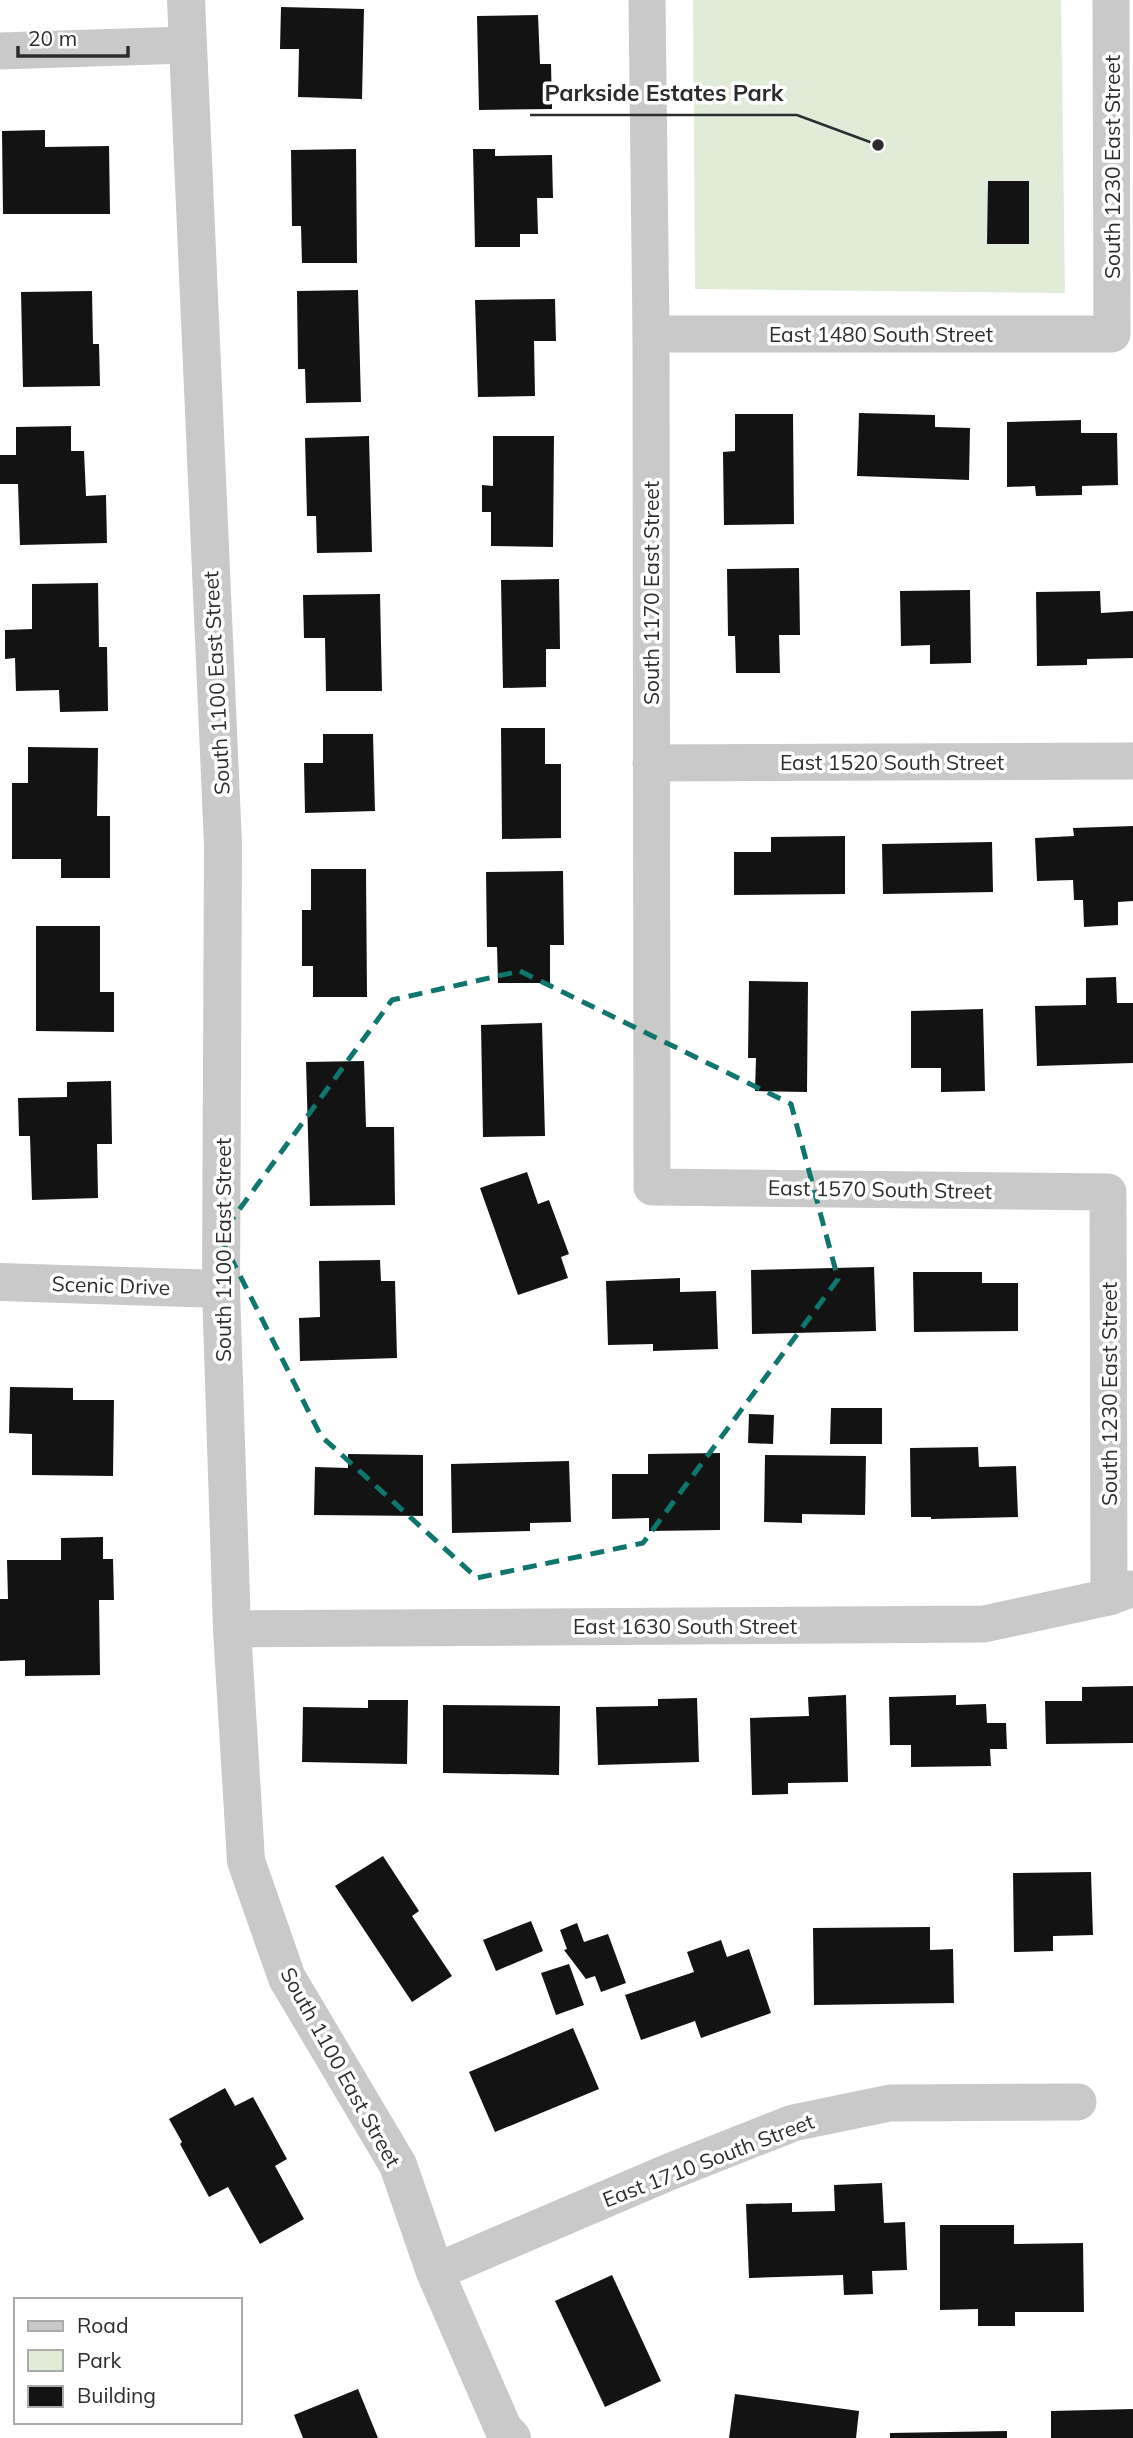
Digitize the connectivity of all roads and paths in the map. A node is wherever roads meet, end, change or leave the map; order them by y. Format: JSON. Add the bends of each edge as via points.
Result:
{"nodes":[{"id":1,"x":186,"y":0,"type":"edge"},
{"id":2,"x":647,"y":0,"type":"edge"},
{"id":3,"x":1111,"y":0,"type":"edge"},
{"id":4,"x":186,"y":46,"type":"junction"},
{"id":5,"x":0,"y":51,"type":"edge"},
{"id":6,"x":651,"y":334,"type":"junction"},
{"id":7,"x":1112,"y":334,"type":"joint"},
{"id":8,"x":1133,"y":761,"type":"edge"},
{"id":9,"x":651,"y":763,"type":"junction"},
{"id":10,"x":652,"y":1187,"type":"joint"},
{"id":11,"x":1108,"y":1192,"type":"joint"},
{"id":12,"x":0,"y":1282,"type":"edge"},
{"id":13,"x":221,"y":1289,"type":"junction"},
{"id":14,"x":1121,"y":1592,"type":"edge"},
{"id":15,"x":232,"y":1629,"type":"junction"},
{"id":16,"x":1078,"y":2102,"type":"dead end"},
{"id":17,"x":435,"y":2272,"type":"junction"},
{"id":18,"x":512,"y":2438,"type":"edge"}],
"edges":[{"from":1,"to":4,"type":"street","name":"South 1100 East Street"},
{"from":2,"to":6,"type":"street","name":"South 1170 East Street"},
{"from":3,"to":7,"type":"street","name":"South 1230 East Street"},
{"from":4,"to":5,"type":"street"},
{"from":4,"to":13,"type":"street","name":"South 1100 East Street","via":[[223,845]]},
{"from":6,"to":7,"type":"street","name":"East 1480 South Street"},
{"from":6,"to":9,"type":"street","name":"South 1170 East Street"},
{"from":8,"to":9,"type":"street","name":"East 1520 South Street"},
{"from":9,"to":10,"type":"street","name":"South 1170 East Street"},
{"from":10,"to":11,"type":"street","name":"East 1570 South Street"},
{"from":11,"to":14,"type":"street","name":"South 1230 East Street"},
{"from":12,"to":13,"type":"street","name":"Scenic Drive"},
{"from":13,"to":15,"type":"street","name":"South 1100 East Street"},
{"from":14,"to":15,"type":"street","name":"East 1630 South Street","via":[[984,1624]]},
{"from":15,"to":17,"type":"street","name":"South 1100 East Street","via":[[246,1861],[287,1978],[398,2165]]},
{"from":16,"to":17,"type":"street","name":"East 1710 South Street","via":[[890,2103],[793,2123]]},
{"from":17,"to":18,"type":"street","name":"South 1100 East Street","via":[[503,2428]]}]}
